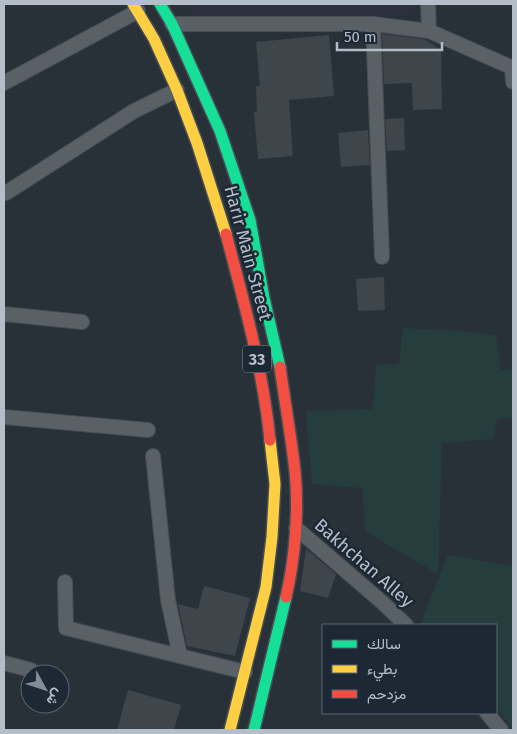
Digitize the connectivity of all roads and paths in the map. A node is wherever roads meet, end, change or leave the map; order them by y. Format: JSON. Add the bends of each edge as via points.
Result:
{"nodes":[{"id":1,"x":160,"y":4,"type":"edge"},
{"id":2,"x":428,"y":4,"type":"edge"},
{"id":3,"x":136,"y":8,"type":"edge"},
{"id":4,"x":172,"y":24,"type":"junction"},
{"id":5,"x":373,"y":24,"type":"junction"},
{"id":6,"x":429,"y":31,"type":"junction"},
{"id":7,"x":513,"y":72,"type":"edge"},
{"id":8,"x":4,"y":82,"type":"edge"},
{"id":9,"x":177,"y":90,"type":"junction"},
{"id":10,"x":6,"y":193,"type":"dead end"},
{"id":11,"x":382,"y":257,"type":"dead end"},
{"id":12,"x":4,"y":314,"type":"edge"},
{"id":13,"x":82,"y":322,"type":"dead end"},
{"id":14,"x":4,"y":418,"type":"edge"},
{"id":15,"x":148,"y":430,"type":"dead end"},
{"id":16,"x":153,"y":456,"type":"dead end"},
{"id":17,"x":296,"y":528,"type":"junction"},
{"id":18,"x":65,"y":582,"type":"dead end"},
{"id":19,"x":405,"y":624,"type":"edge"},
{"id":20,"x":180,"y":656,"type":"junction"},
{"id":21,"x":4,"y":663,"type":"edge"},
{"id":22,"x":20,"y":667,"type":"edge"},
{"id":23,"x":245,"y":672,"type":"junction"},
{"id":24,"x":488,"y":714,"type":"edge"},
{"id":25,"x":230,"y":730,"type":"edge"},
{"id":26,"x":254,"y":730,"type":"edge"},
{"id":27,"x":501,"y":730,"type":"edge"}],
"edges":[{"from":1,"to":4,"type":"main road","name":"Harir Main Street","number":"33"},
{"from":2,"to":6,"type":"street"},
{"from":3,"to":8,"type":"street"},
{"from":3,"to":9,"type":"main road","name":"Harir Main Street","number":"33","via":[[154,38]]},
{"from":4,"to":5,"type":"street"},
{"from":4,"to":17,"type":"main road","name":"Harir Main Street","number":"33","via":[[220,131],[250,220],[264,298],[280,359],[295,472]]},
{"from":5,"to":6,"type":"street"},
{"from":5,"to":11,"type":"street"},
{"from":6,"to":7,"type":"street"},
{"from":9,"to":10,"type":"street","via":[[134,111]]},
{"from":9,"to":23,"type":"main road","name":"Harir Main Street","number":"33","via":[[223,221],[250,326],[270,436],[275,484],[271,546],[266,587]]},
{"from":12,"to":13,"type":"street"},
{"from":14,"to":15,"type":"street"},
{"from":16,"to":20,"type":"street","via":[[168,600]]},
{"from":17,"to":19,"type":"street","name":"Bakhchan Alley"},
{"from":17,"to":26,"type":"main road","name":"Harir Main Street","number":"33","via":[[288,587]]},
{"from":18,"to":20,"type":"street","via":[[66,628]]},
{"from":20,"to":23,"type":"street"},
{"from":21,"to":22,"type":"street"},
{"from":23,"to":25,"type":"main road","name":"Harir Main Street","number":"33"},
{"from":24,"to":27,"type":"street"}]}
